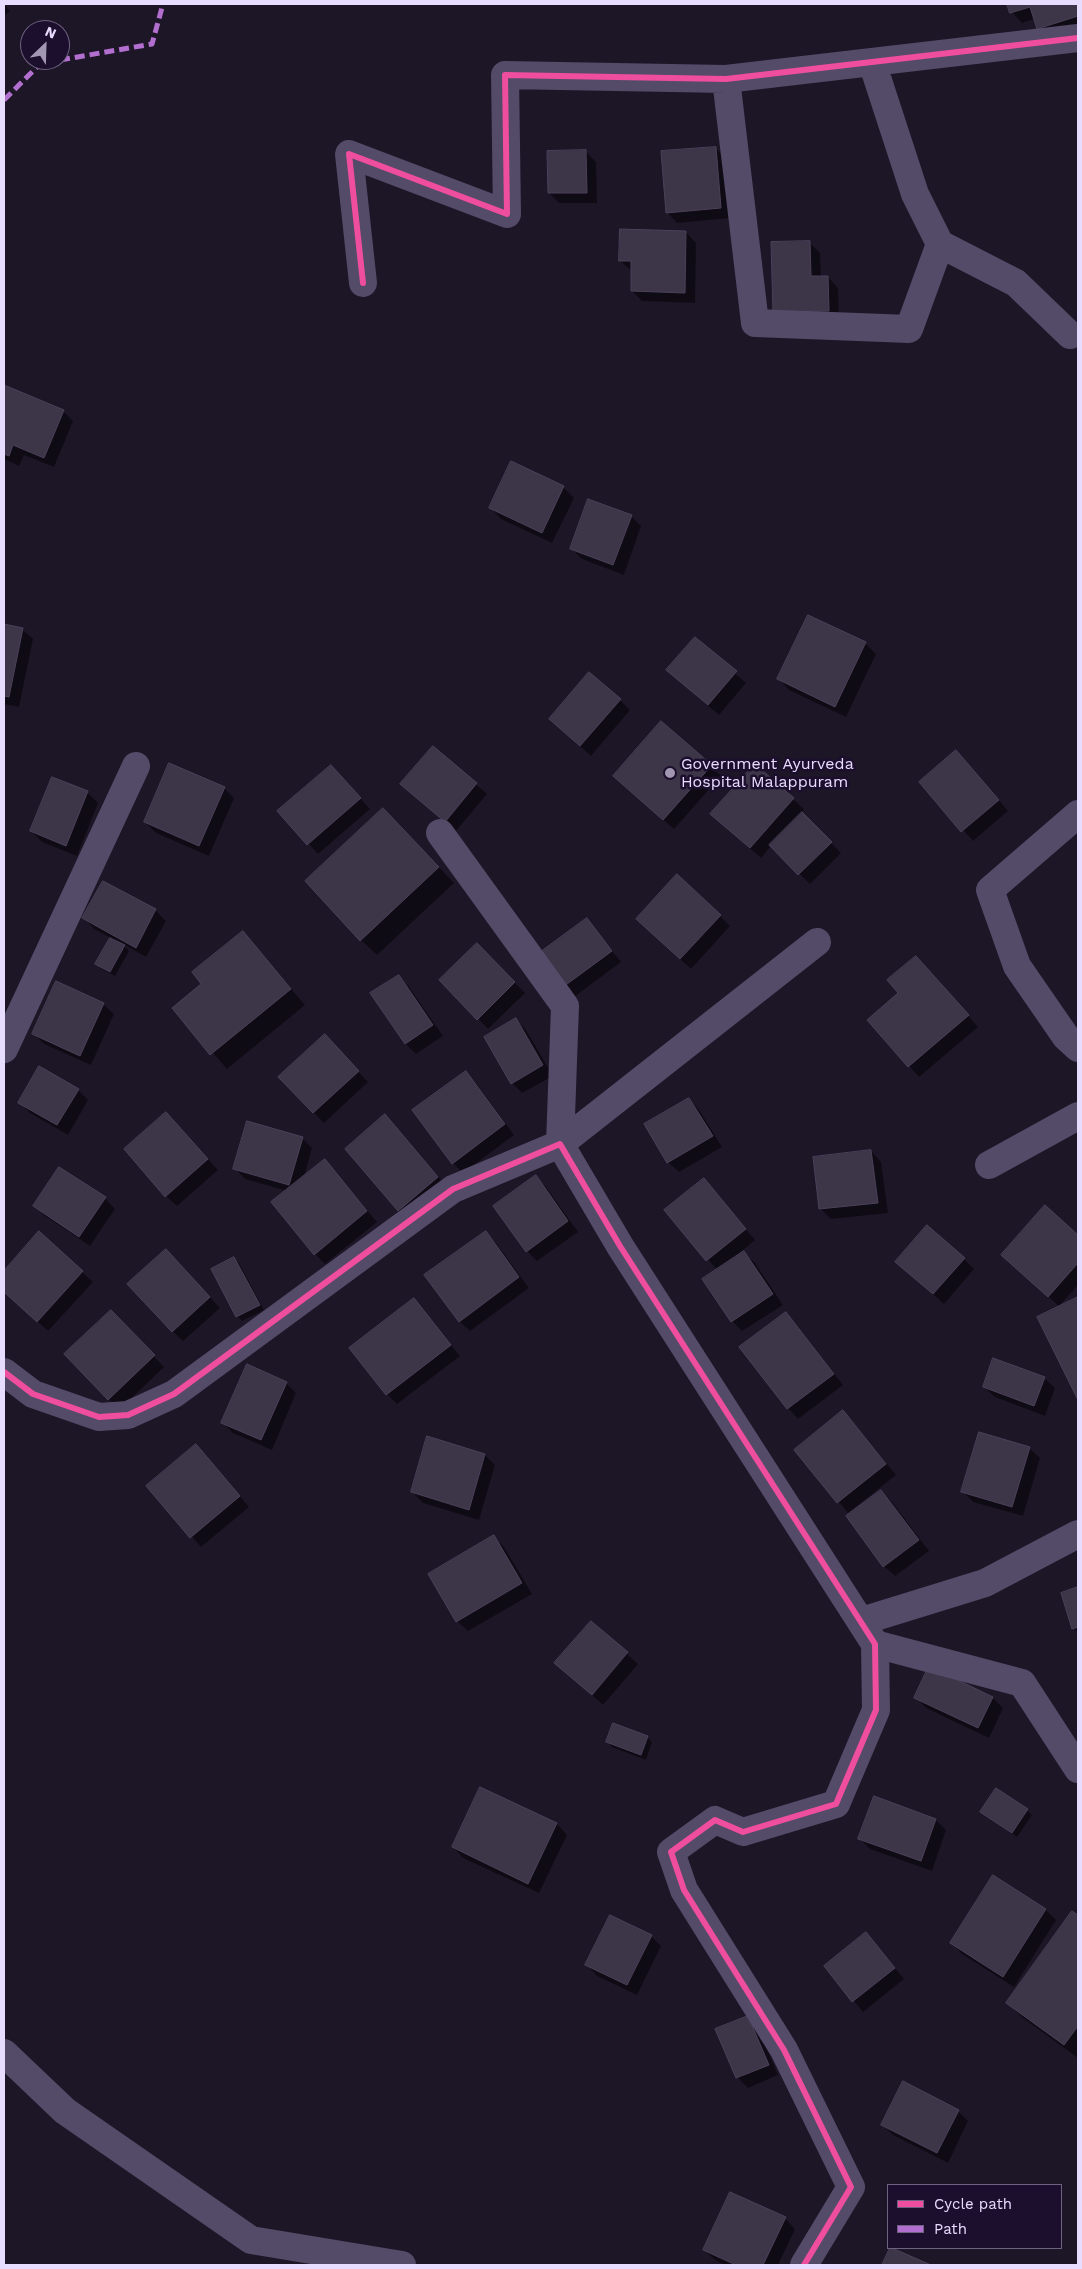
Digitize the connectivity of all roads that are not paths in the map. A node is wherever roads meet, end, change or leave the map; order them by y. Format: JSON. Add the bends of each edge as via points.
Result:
{"nodes":[{"id":1,"x":1078,"y":38,"type":"edge"},
{"id":2,"x":872,"y":62,"type":"junction"},
{"id":3,"x":726,"y":79,"type":"junction"},
{"id":4,"x":940,"y":244,"type":"junction"},
{"id":5,"x":363,"y":283,"type":"dead end"},
{"id":6,"x":1070,"y":335,"type":"dead end"},
{"id":7,"x":136,"y":766,"type":"dead end"},
{"id":8,"x":1078,"y":814,"type":"edge"},
{"id":9,"x":440,"y":833,"type":"dead end"},
{"id":10,"x":817,"y":942,"type":"dead end"},
{"id":11,"x":1078,"y":1048,"type":"edge"},
{"id":12,"x":4,"y":1049,"type":"edge"},
{"id":13,"x":1078,"y":1116,"type":"edge"},
{"id":14,"x":560,"y":1144,"type":"junction"},
{"id":15,"x":989,"y":1165,"type":"dead end"},
{"id":16,"x":4,"y":1372,"type":"edge"},
{"id":17,"x":1078,"y":1534,"type":"edge"},
{"id":18,"x":862,"y":1621,"type":"junction"},
{"id":19,"x":876,"y":1644,"type":"junction"},
{"id":20,"x":1078,"y":1769,"type":"edge"},
{"id":21,"x":4,"y":2052,"type":"edge"},
{"id":22,"x":402,"y":2265,"type":"edge"},
{"id":23,"x":804,"y":2265,"type":"edge"}],
"edges":[{"from":1,"to":2,"type":"street"},
{"from":2,"to":3,"type":"street"},
{"from":2,"to":4,"type":"street","via":[[915,194]]},
{"from":3,"to":4,"type":"street","via":[[755,323],[909,329]]},
{"from":3,"to":5,"type":"street","via":[[505,75],[506,214],[349,154]]},
{"from":4,"to":6,"type":"street","via":[[1016,282]]},
{"from":7,"to":12,"type":"street"},
{"from":8,"to":11,"type":"street","via":[[990,890],[1017,966],[1066,1037]]},
{"from":9,"to":14,"type":"street","via":[[565,1006]]},
{"from":10,"to":14,"type":"street"},
{"from":13,"to":15,"type":"street"},
{"from":14,"to":16,"type":"street","via":[[453,1189],[174,1394],[128,1415],[99,1417],[33,1394]]},
{"from":14,"to":18,"type":"street","via":[[620,1246]]},
{"from":17,"to":18,"type":"street","via":[[985,1583]]},
{"from":18,"to":19,"type":"street"},
{"from":19,"to":20,"type":"street","via":[[1022,1683]]},
{"from":19,"to":23,"type":"street","via":[[876,1710],[836,1804],[743,1832],[715,1820],[671,1852],[684,1890],[784,2050],[851,2187]]},
{"from":21,"to":22,"type":"street","via":[[65,2111],[251,2240]]}]}
